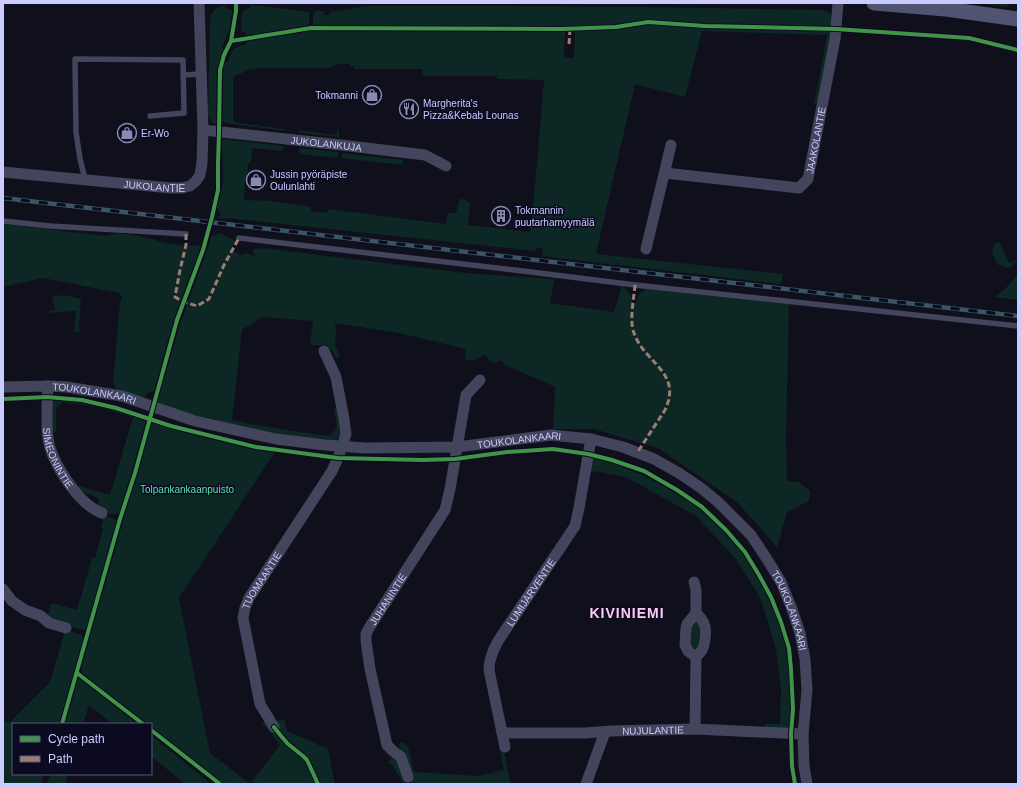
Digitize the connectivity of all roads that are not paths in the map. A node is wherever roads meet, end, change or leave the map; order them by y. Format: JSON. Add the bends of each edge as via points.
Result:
{"nodes":[{"id":1,"x":199,"y":3,"type":"edge"},
{"id":2,"x":838,"y":3,"type":"edge"},
{"id":3,"x":874,"y":3,"type":"edge"},
{"id":4,"x":1018,"y":19,"type":"edge"},
{"id":5,"x":562,"y":29,"type":"dead end"},
{"id":6,"x":836,"y":29,"type":"junction"},
{"id":7,"x":201,"y":74,"type":"junction"},
{"id":8,"x":183,"y":75,"type":"junction"},
{"id":9,"x":150,"y":116,"type":"dead end"},
{"id":10,"x":203,"y":130,"type":"junction"},
{"id":11,"x":671,"y":145,"type":"dead end"},
{"id":12,"x":446,"y":166,"type":"dead end"},
{"id":13,"x":3,"y":172,"type":"edge"},
{"id":14,"x":665,"y":173,"type":"junction"},
{"id":15,"x":85,"y":179,"type":"junction"},
{"id":16,"x":3,"y":221,"type":"edge"},
{"id":17,"x":186,"y":234,"type":"dead end"},
{"id":18,"x":239,"y":238,"type":"dead end"},
{"id":19,"x":646,"y":249,"type":"dead end"},
{"id":20,"x":1018,"y":326,"type":"edge"},
{"id":21,"x":324,"y":351,"type":"dead end"},
{"id":22,"x":480,"y":380,"type":"dead end"},
{"id":23,"x":48,"y":386,"type":"junction"},
{"id":24,"x":3,"y":387,"type":"edge"},
{"id":25,"x":591,"y":440,"type":"junction"},
{"id":26,"x":342,"y":447,"type":"junction"},
{"id":27,"x":457,"y":447,"type":"junction"},
{"id":28,"x":102,"y":513,"type":"dead end"},
{"id":29,"x":694,"y":582,"type":"dead end"},
{"id":30,"x":3,"y":589,"type":"edge"},
{"id":31,"x":696,"y":613,"type":"junction"},
{"id":32,"x":66,"y":628,"type":"dead end"},
{"id":33,"x":696,"y":657,"type":"junction"},
{"id":34,"x":274,"y":727,"type":"dead end"},
{"id":35,"x":694,"y":730,"type":"junction"},
{"id":36,"x":605,"y":732,"type":"junction"},
{"id":37,"x":502,"y":733,"type":"junction"},
{"id":38,"x":803,"y":734,"type":"junction"},
{"id":39,"x":505,"y":747,"type":"dead end"},
{"id":40,"x":408,"y":777,"type":"dead end"},
{"id":41,"x":586,"y":784,"type":"edge"},
{"id":42,"x":806,"y":784,"type":"edge"}],
"edges":[{"from":1,"to":7,"type":"street","name":"JUKOLANTIE"},
{"from":2,"to":6,"type":"street","name":"JAAKOLANTIE"},
{"from":3,"to":4,"type":"main road"},
{"from":5,"to":6,"type":"lane","via":[[616,27],[648,22]]},
{"from":6,"to":14,"type":"street","name":"JAAKOLANTIE","via":[[808,179],[799,188]]},
{"from":7,"to":8,"type":"lane"},
{"from":7,"to":10,"type":"street","name":"JUKOLANTIE"},
{"from":8,"to":9,"type":"lane","via":[[184,113]]},
{"from":8,"to":15,"type":"lane","via":[[183,60],[75,59],[76,132]]},
{"from":10,"to":12,"type":"street","name":"JUKOLANKUJA","via":[[425,155]]},
{"from":10,"to":15,"type":"street","name":"JUKOLANTIE","via":[[200,175],[190,186],[171,188]]},
{"from":11,"to":14,"type":"street"},
{"from":13,"to":15,"type":"street","name":"JUKOLANTIE"},
{"from":14,"to":19,"type":"street"},
{"from":16,"to":17,"type":"lane"},
{"from":18,"to":20,"type":"lane","via":[[635,285]]},
{"from":21,"to":26,"type":"street","name":"TUOMAANTIE","via":[[336,377],[344,419],[346,434]]},
{"from":22,"to":27,"type":"street","name":"JUHANINTIE","via":[[466,395]]},
{"from":23,"to":24,"type":"street","name":"TOUKOLANKAARI"},
{"from":23,"to":26,"type":"street","name":"TOUKOLANKAARI","via":[[122,396],[195,421],[276,439]]},
{"from":23,"to":28,"type":"street","name":"SIMEONINTIE","via":[[48,437],[57,464],[76,492]]},
{"from":25,"to":27,"type":"street","name":"TOUKOLANKAARI","via":[[551,435]]},
{"from":25,"to":37,"type":"street","name":"LUMIJÄRVENTIE","via":[[575,526],[498,641],[490,658],[489,670]]},
{"from":25,"to":38,"type":"street","name":"TOUKOLANKAARI","via":[[623,447],[654,459],[679,473],[718,502],[751,535],[780,582],[800,633],[807,690]]},
{"from":26,"to":27,"type":"street","name":"TOUKOLANKAARI"},
{"from":26,"to":34,"type":"street","name":"TUOMAANTIE","via":[[332,471],[245,608],[243,621],[260,704]]},
{"from":27,"to":40,"type":"street","name":"JUHANINTIE","via":[[445,510],[366,634],[370,669],[387,745],[401,757]]},
{"from":29,"to":31,"type":"street"},
{"from":30,"to":32,"type":"street","via":[[12,601],[22,608],[41,616],[49,623]]},
{"from":31,"to":33,"type":"street","via":[[704,622],[706,633],[704,646]]},
{"from":31,"to":33,"type":"street","via":[[687,624],[685,645]]},
{"from":33,"to":35,"type":"street"},
{"from":35,"to":36,"type":"street","name":"NUJULANTIE"},
{"from":35,"to":38,"type":"street","name":"NUJULANTIE"},
{"from":36,"to":37,"type":"street","name":"NUJULANTIE"},
{"from":36,"to":41,"type":"street"},
{"from":37,"to":39,"type":"street","name":"LUMIJÄRVENTIE"},
{"from":38,"to":42,"type":"street","name":"TOUKOLANKAARI"}]}
